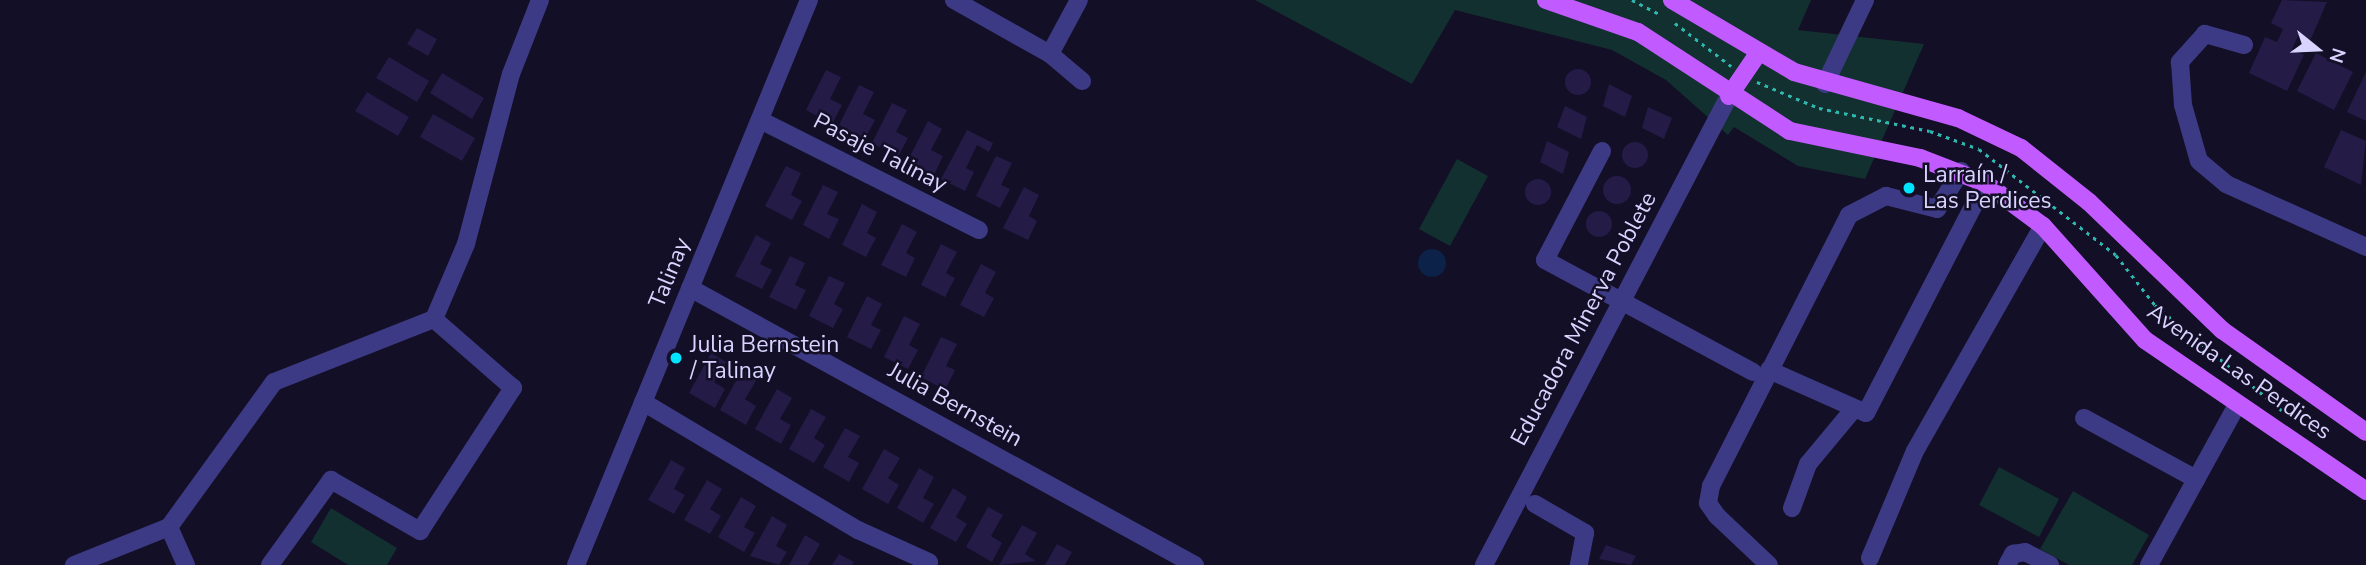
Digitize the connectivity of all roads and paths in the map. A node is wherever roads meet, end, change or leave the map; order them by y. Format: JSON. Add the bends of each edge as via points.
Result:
{"nodes":[{"id":1,"x":541,"y":0,"type":"edge"},
{"id":2,"x":809,"y":0,"type":"edge"},
{"id":3,"x":954,"y":0,"type":"edge"},
{"id":4,"x":1079,"y":0,"type":"edge"},
{"id":5,"x":1546,"y":0,"type":"edge"},
{"id":6,"x":1672,"y":0,"type":"edge"},
{"id":7,"x":1865,"y":0,"type":"edge"},
{"id":8,"x":2244,"y":45,"type":"dead end"},
{"id":9,"x":1759,"y":52,"type":"junction"},
{"id":10,"x":1049,"y":54,"type":"junction"},
{"id":11,"x":1082,"y":81,"type":"dead end"},
{"id":12,"x":1825,"y":84,"type":"junction"},
{"id":13,"x":1729,"y":96,"type":"junction"},
{"id":14,"x":760,"y":120,"type":"junction"},
{"id":15,"x":1602,"y":151,"type":"dead end"},
{"id":16,"x":1961,"y":172,"type":"junction"},
{"id":17,"x":1985,"y":183,"type":"junction"},
{"id":18,"x":2043,"y":226,"type":"junction"},
{"id":19,"x":979,"y":230,"type":"dead end"},
{"id":20,"x":2366,"y":247,"type":"edge"},
{"id":21,"x":690,"y":288,"type":"junction"},
{"id":22,"x":1620,"y":303,"type":"junction"},
{"id":23,"x":434,"y":319,"type":"junction"},
{"id":24,"x":1761,"y":371,"type":"junction"},
{"id":25,"x":643,"y":402,"type":"junction"},
{"id":26,"x":2237,"y":405,"type":"junction"},
{"id":27,"x":1852,"y":411,"type":"junction"},
{"id":28,"x":2084,"y":418,"type":"dead end"},
{"id":29,"x":2366,"y":432,"type":"edge"},
{"id":30,"x":2196,"y":480,"type":"junction"},
{"id":31,"x":2366,"y":491,"type":"edge"},
{"id":32,"x":1535,"y":504,"type":"dead end"},
{"id":33,"x":1792,"y":508,"type":"dead end"},
{"id":34,"x":169,"y":527,"type":"junction"},
{"id":35,"x":1870,"y":558,"type":"dead end"},
{"id":36,"x":931,"y":564,"type":"edge"},
{"id":37,"x":1190,"y":564,"type":"edge"},
{"id":38,"x":74,"y":565,"type":"edge"},
{"id":39,"x":186,"y":565,"type":"edge"},
{"id":40,"x":270,"y":565,"type":"edge"},
{"id":41,"x":576,"y":565,"type":"edge"},
{"id":42,"x":1484,"y":565,"type":"edge"},
{"id":43,"x":1579,"y":565,"type":"edge"},
{"id":44,"x":1769,"y":565,"type":"edge"},
{"id":45,"x":2007,"y":565,"type":"edge"},
{"id":46,"x":2050,"y":565,"type":"edge"},
{"id":47,"x":2149,"y":565,"type":"edge"}],
"edges":[{"from":1,"to":23,"type":"street","via":[[511,74],[466,244]]},
{"from":2,"to":14,"type":"street","name":"Talinay"},
{"from":3,"to":10,"type":"street"},
{"from":4,"to":10,"type":"street"},
{"from":5,"to":13,"type":"main road","name":"Avenida Las Perdices","via":[[1638,33]]},
{"from":6,"to":9,"type":"main road","name":"Avenida Las Perdices"},
{"from":7,"to":12,"type":"street"},
{"from":8,"to":20,"type":"street","via":[[2205,34],[2180,62],[2183,105],[2199,161],[2226,184]]},
{"from":9,"to":12,"type":"main road","name":"Avenida Las Perdices"},
{"from":9,"to":13,"type":"main road"},
{"from":10,"to":11,"type":"street"},
{"from":12,"to":29,"type":"main road","name":"Avenida Las Perdices","via":[[1958,118],[2021,148],[2089,202],[2222,330]]},
{"from":13,"to":16,"type":"main road","name":"Avenida Las Perdices","via":[[1812,138]]},
{"from":13,"to":22,"type":"street","name":"Educadora Minerva Poblete"},
{"from":14,"to":19,"type":"street","name":"Pasaje Talinay"},
{"from":14,"to":21,"type":"street","name":"Talinay"},
{"from":15,"to":22,"type":"street","via":[[1545,260]]},
{"from":16,"to":17,"type":"main road","name":"Avenida Las Perdices"},
{"from":16,"to":24,"type":"street","via":[[1937,209],[1886,196],[1849,215]]},
{"from":17,"to":18,"type":"main road","name":"Avenida Las Perdices"},
{"from":17,"to":27,"type":"street","via":[[1866,413]]},
{"from":18,"to":26,"type":"main road","name":"Avenida Las Perdices","via":[[2112,310]]},
{"from":18,"to":35,"type":"street","via":[[1915,451]]},
{"from":21,"to":25,"type":"street","name":"Talinay"},
{"from":21,"to":37,"type":"street","name":"Julia Bernstein"},
{"from":22,"to":24,"type":"street"},
{"from":22,"to":42,"type":"street","name":"Educadora Minerva Poblete"},
{"from":23,"to":34,"type":"street","via":[[274,382]]},
{"from":23,"to":40,"type":"street","via":[[513,388],[420,531],[331,480]]},
{"from":24,"to":27,"type":"street"},
{"from":24,"to":44,"type":"street","via":[[1709,503]]},
{"from":25,"to":36,"type":"street","via":[[844,516],[858,530]]},
{"from":25,"to":41,"type":"street","name":"Talinay"},
{"from":26,"to":30,"type":"street"},
{"from":26,"to":31,"type":"main road","name":"Avenida Las Perdices"},
{"from":27,"to":33,"type":"street","via":[[1808,464]]},
{"from":28,"to":30,"type":"street"},
{"from":30,"to":47,"type":"street"},
{"from":32,"to":43,"type":"street","via":[[1586,533]]},
{"from":34,"to":38,"type":"street"},
{"from":34,"to":39,"type":"street"},
{"from":45,"to":46,"type":"street","via":[[2013,554],[2025,552]]}]}
